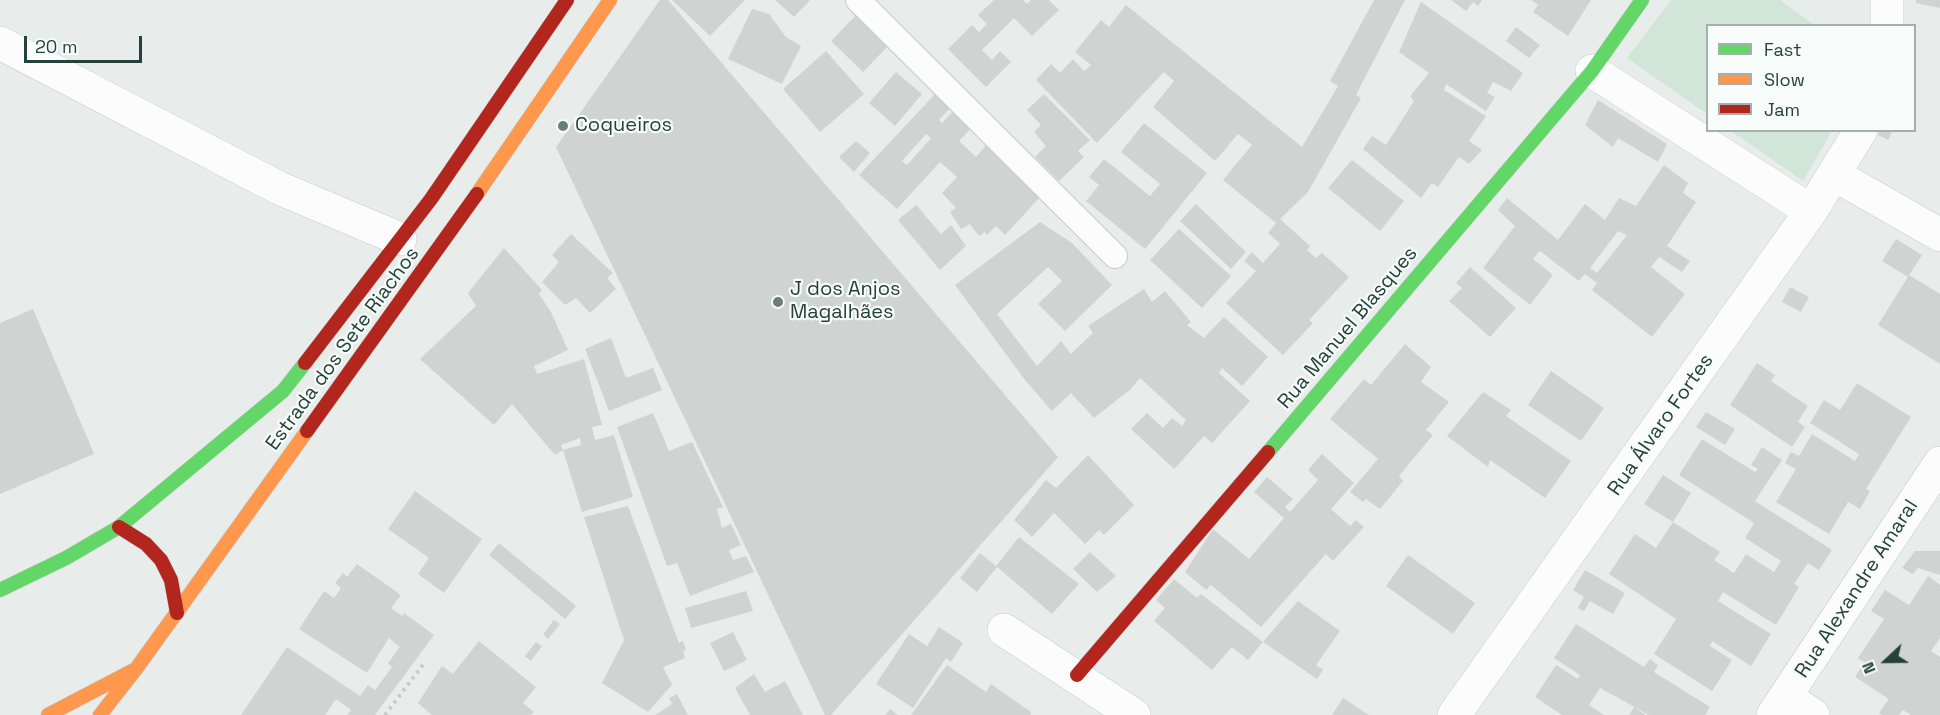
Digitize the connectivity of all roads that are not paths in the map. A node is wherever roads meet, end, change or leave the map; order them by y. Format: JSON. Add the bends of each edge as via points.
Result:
{"nodes":[{"id":1,"x":567,"y":0,"type":"edge"},
{"id":2,"x":609,"y":0,"type":"edge"},
{"id":3,"x":858,"y":0,"type":"edge"},
{"id":4,"x":1642,"y":0,"type":"edge"},
{"id":5,"x":0,"y":43,"type":"edge"},
{"id":6,"x":1592,"y":71,"type":"junction"},
{"id":7,"x":1860,"y":132,"type":"edge"},
{"id":8,"x":1835,"y":175,"type":"junction"},
{"id":9,"x":1811,"y":210,"type":"junction"},
{"id":10,"x":1940,"y":236,"type":"edge"},
{"id":11,"x":400,"y":238,"type":"junction"},
{"id":12,"x":1115,"y":256,"type":"dead end"},
{"id":13,"x":1934,"y":484,"type":"edge"},
{"id":14,"x":119,"y":527,"type":"junction"},
{"id":15,"x":0,"y":590,"type":"edge"},
{"id":16,"x":177,"y":614,"type":"junction"},
{"id":17,"x":1005,"y":630,"type":"dead end"},
{"id":18,"x":135,"y":669,"type":"junction"},
{"id":19,"x":1077,"y":675,"type":"junction"},
{"id":20,"x":1779,"y":706,"type":"edge"},
{"id":21,"x":48,"y":715,"type":"edge"},
{"id":22,"x":100,"y":715,"type":"edge"},
{"id":23,"x":1134,"y":715,"type":"edge"},
{"id":24,"x":1454,"y":715,"type":"edge"},
{"id":25,"x":1813,"y":715,"type":"edge"}],
"edges":[{"from":1,"to":11,"type":"main road","name":"Estrada dos Sete Riachos"},
{"from":2,"to":16,"type":"main road","name":"Estrada dos Sete Riachos","via":[[455,226]]},
{"from":3,"to":12,"type":"lane"},
{"from":4,"to":6,"type":"main road","name":"Rua Manuel Blasques"},
{"from":5,"to":11,"type":"street","via":[[279,188]]},
{"from":6,"to":9,"type":"street"},
{"from":6,"to":19,"type":"main road","name":"Rua Manuel Blasques"},
{"from":7,"to":8,"type":"street","name":"Rua Álvaro Fortes"},
{"from":8,"to":9,"type":"street","name":"Rua Álvaro Fortes"},
{"from":8,"to":10,"type":"street"},
{"from":9,"to":24,"type":"street","name":"Rua Álvaro Fortes"},
{"from":11,"to":14,"type":"main road","name":"Estrada dos Sete Riachos","via":[[283,391]]},
{"from":13,"to":20,"type":"street","name":"Rua Alexandre Amaral"},
{"from":14,"to":15,"type":"main road","name":"Estrada dos Sete Riachos"},
{"from":14,"to":16,"type":"main road","via":[[146,544],[161,560],[171,580]]},
{"from":16,"to":18,"type":"main road","name":"Estrada dos Sete Riachos"},
{"from":17,"to":19,"type":"street"},
{"from":18,"to":21,"type":"main road"},
{"from":18,"to":22,"type":"main road","name":"Estrada dos Sete Riachos"},
{"from":19,"to":23,"type":"street"},
{"from":20,"to":25,"type":"street"}]}
